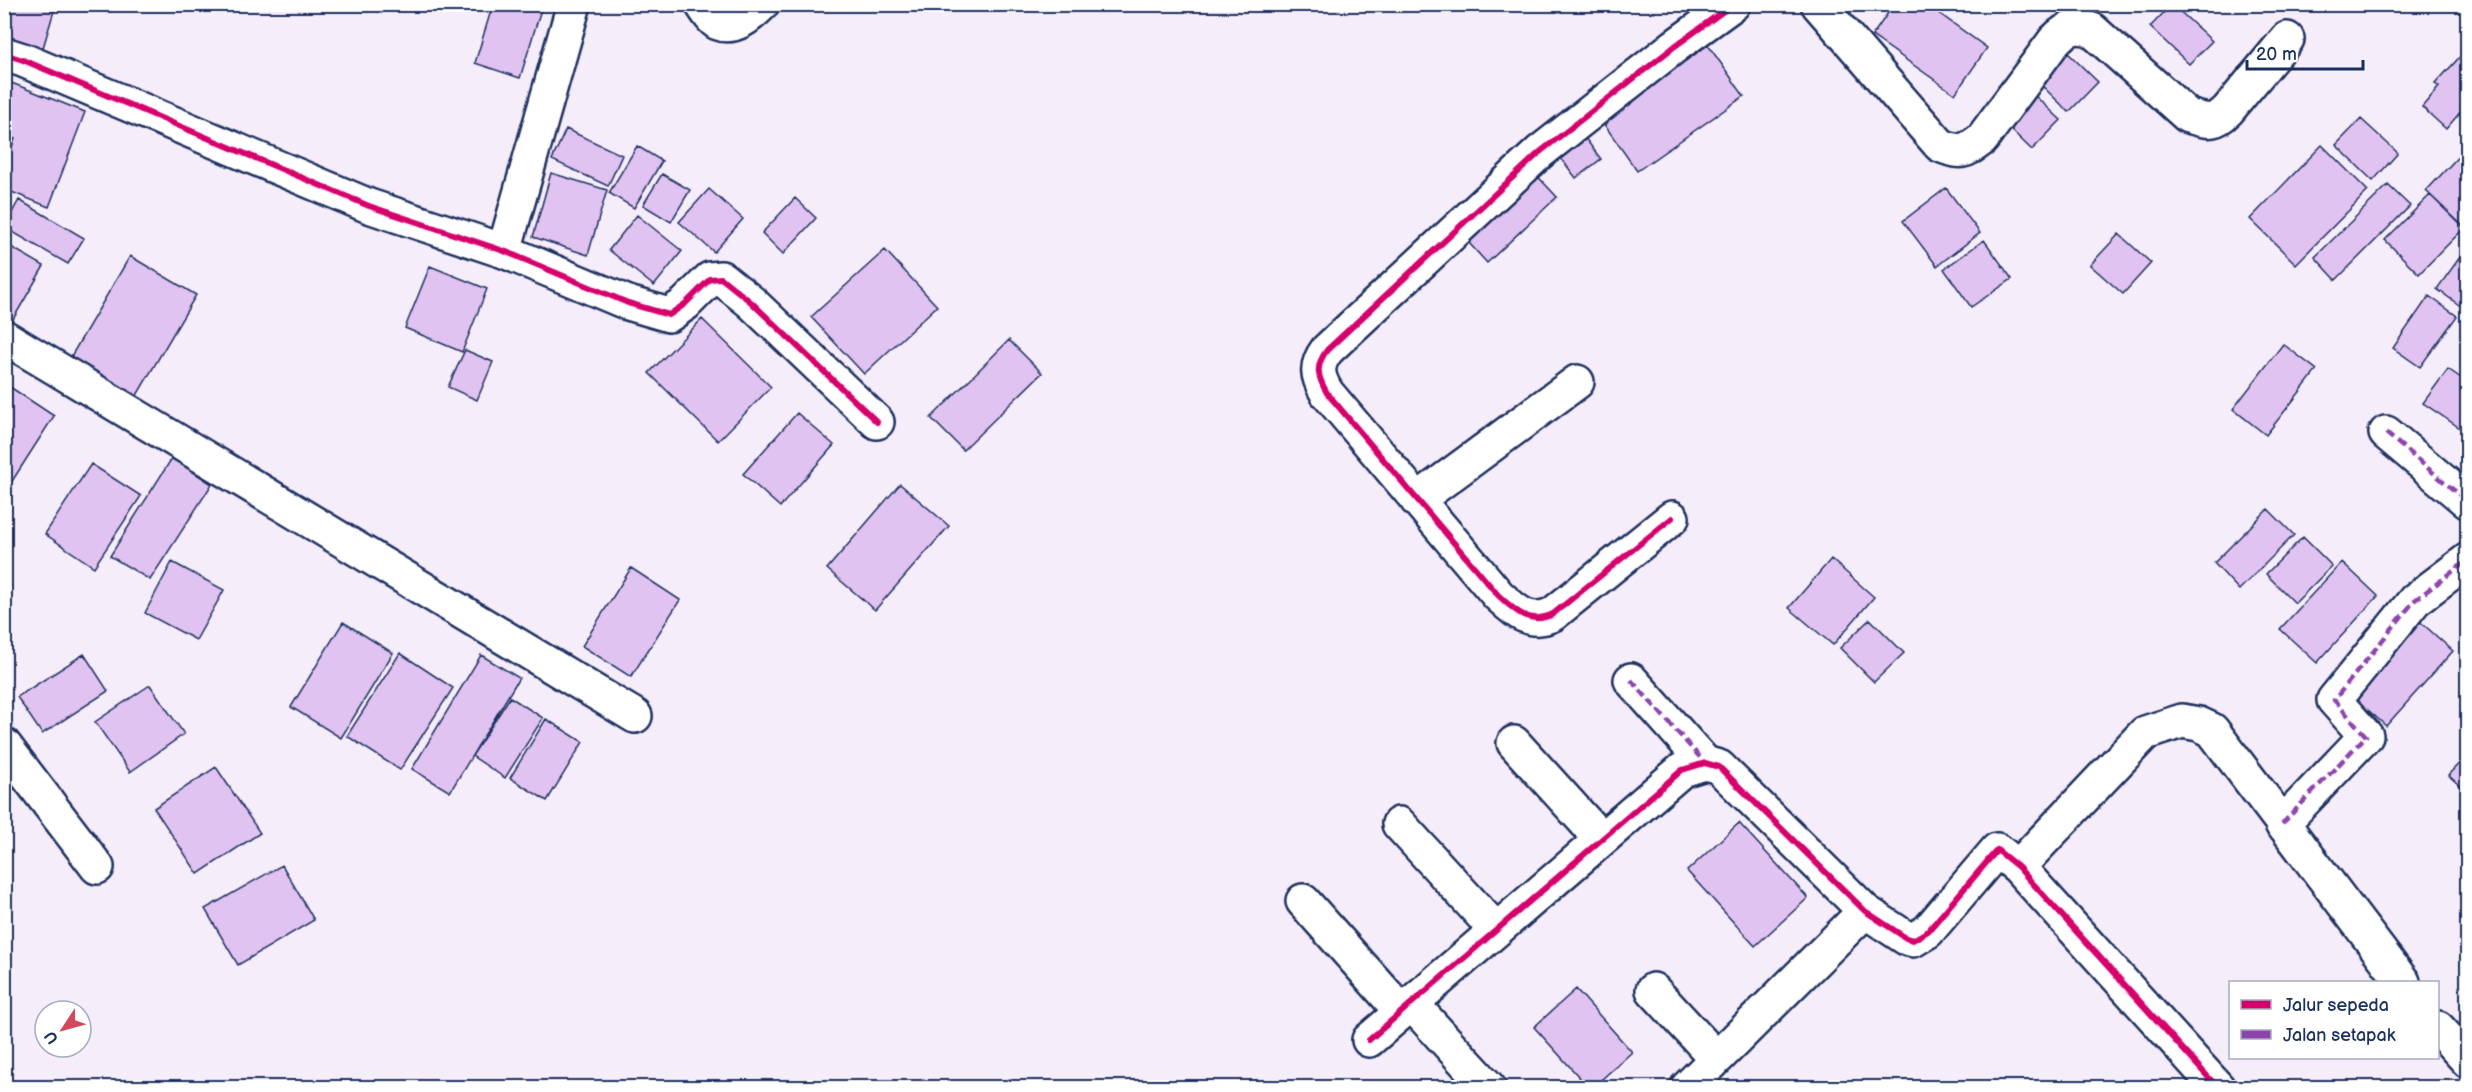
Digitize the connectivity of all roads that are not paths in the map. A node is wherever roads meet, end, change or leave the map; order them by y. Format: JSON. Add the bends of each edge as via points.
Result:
{"nodes":[{"id":1,"x":574,"y":4,"type":"edge"},
{"id":2,"x":702,"y":4,"type":"edge"},
{"id":3,"x":762,"y":4,"type":"edge"},
{"id":4,"x":1733,"y":4,"type":"edge"},
{"id":5,"x":1818,"y":4,"type":"edge"},
{"id":6,"x":2287,"y":39,"type":"dead end"},
{"id":7,"x":4,"y":54,"type":"edge"},
{"id":8,"x":504,"y":251,"type":"junction"},
{"id":9,"x":4,"y":337,"type":"edge"},
{"id":10,"x":1577,"y":382,"type":"dead end"},
{"id":11,"x":877,"y":422,"type":"dead end"},
{"id":12,"x":2386,"y":433,"type":"dead end"},
{"id":13,"x":1417,"y":500,"type":"junction"},
{"id":14,"x":2468,"y":502,"type":"edge"},
{"id":15,"x":1672,"y":518,"type":"dead end"},
{"id":16,"x":2468,"y":561,"type":"edge"},
{"id":17,"x":1631,"y":680,"type":"dead end"},
{"id":18,"x":635,"y":716,"type":"dead end"},
{"id":19,"x":1514,"y":743,"type":"dead end"},
{"id":20,"x":4,"y":745,"type":"edge"},
{"id":21,"x":1705,"y":762,"type":"junction"},
{"id":22,"x":1399,"y":824,"type":"dead end"},
{"id":23,"x":2282,"y":824,"type":"junction"},
{"id":24,"x":1601,"y":839,"type":"junction"},
{"id":25,"x":97,"y":867,"type":"dead end"},
{"id":26,"x":2018,"y":867,"type":"junction"},
{"id":27,"x":1303,"y":901,"type":"dead end"},
{"id":28,"x":1865,"y":911,"type":"junction"},
{"id":29,"x":1496,"y":930,"type":"junction"},
{"id":30,"x":2402,"y":981,"type":"edge"},
{"id":31,"x":1653,"y":990,"type":"dead end"},
{"id":32,"x":1406,"y":1007,"type":"junction"},
{"id":33,"x":2439,"y":1029,"type":"edge"},
{"id":34,"x":1369,"y":1040,"type":"dead end"},
{"id":35,"x":1716,"y":1058,"type":"junction"},
{"id":36,"x":2468,"y":1061,"type":"edge"},
{"id":37,"x":1490,"y":1088,"type":"edge"},
{"id":38,"x":1687,"y":1088,"type":"edge"},
{"id":39,"x":2218,"y":1088,"type":"edge"}],
"edges":[{"from":1,"to":8,"type":"street"},
{"from":2,"to":3,"type":"street","via":[[717,22],[729,25]]},
{"from":4,"to":13,"type":"street","via":[[1540,152],[1319,361],[1319,379],[1327,393]]},
{"from":5,"to":6,"type":"street","via":[[1940,145],[1954,152],[1969,150],[1982,139],[2055,40],[2074,27],[2092,30],[2188,116],[2207,121],[2218,120],[2228,110]]},
{"from":7,"to":8,"type":"street","via":[[369,206]]},
{"from":8,"to":11,"type":"street","via":[[665,315],[676,311],[710,279],[721,278],[752,302]]},
{"from":9,"to":18,"type":"street"},
{"from":10,"to":13,"type":"street"},
{"from":12,"to":14,"type":"street"},
{"from":13,"to":15,"type":"street","via":[[1498,595],[1517,614],[1531,618],[1553,614]]},
{"from":16,"to":23,"type":"street","via":[[2415,600],[2334,700],[2366,736]]},
{"from":17,"to":21,"type":"street"},
{"from":19,"to":24,"type":"street"},
{"from":20,"to":25,"type":"street"},
{"from":21,"to":24,"type":"street","via":[[1682,770]]},
{"from":21,"to":28,"type":"street","via":[[1719,767]]},
{"from":22,"to":29,"type":"street"},
{"from":23,"to":26,"type":"street","via":[[2212,730],[2182,721],[2145,733]]},
{"from":23,"to":30,"type":"street"},
{"from":24,"to":29,"type":"street"},
{"from":26,"to":28,"type":"street","via":[[1997,850],[1928,931],[1913,940]]},
{"from":26,"to":39,"type":"street"},
{"from":27,"to":32,"type":"street"},
{"from":28,"to":35,"type":"street"},
{"from":29,"to":32,"type":"street"},
{"from":31,"to":35,"type":"street"},
{"from":32,"to":34,"type":"street"},
{"from":32,"to":37,"type":"street"},
{"from":33,"to":36,"type":"street"},
{"from":35,"to":38,"type":"street"}]}
